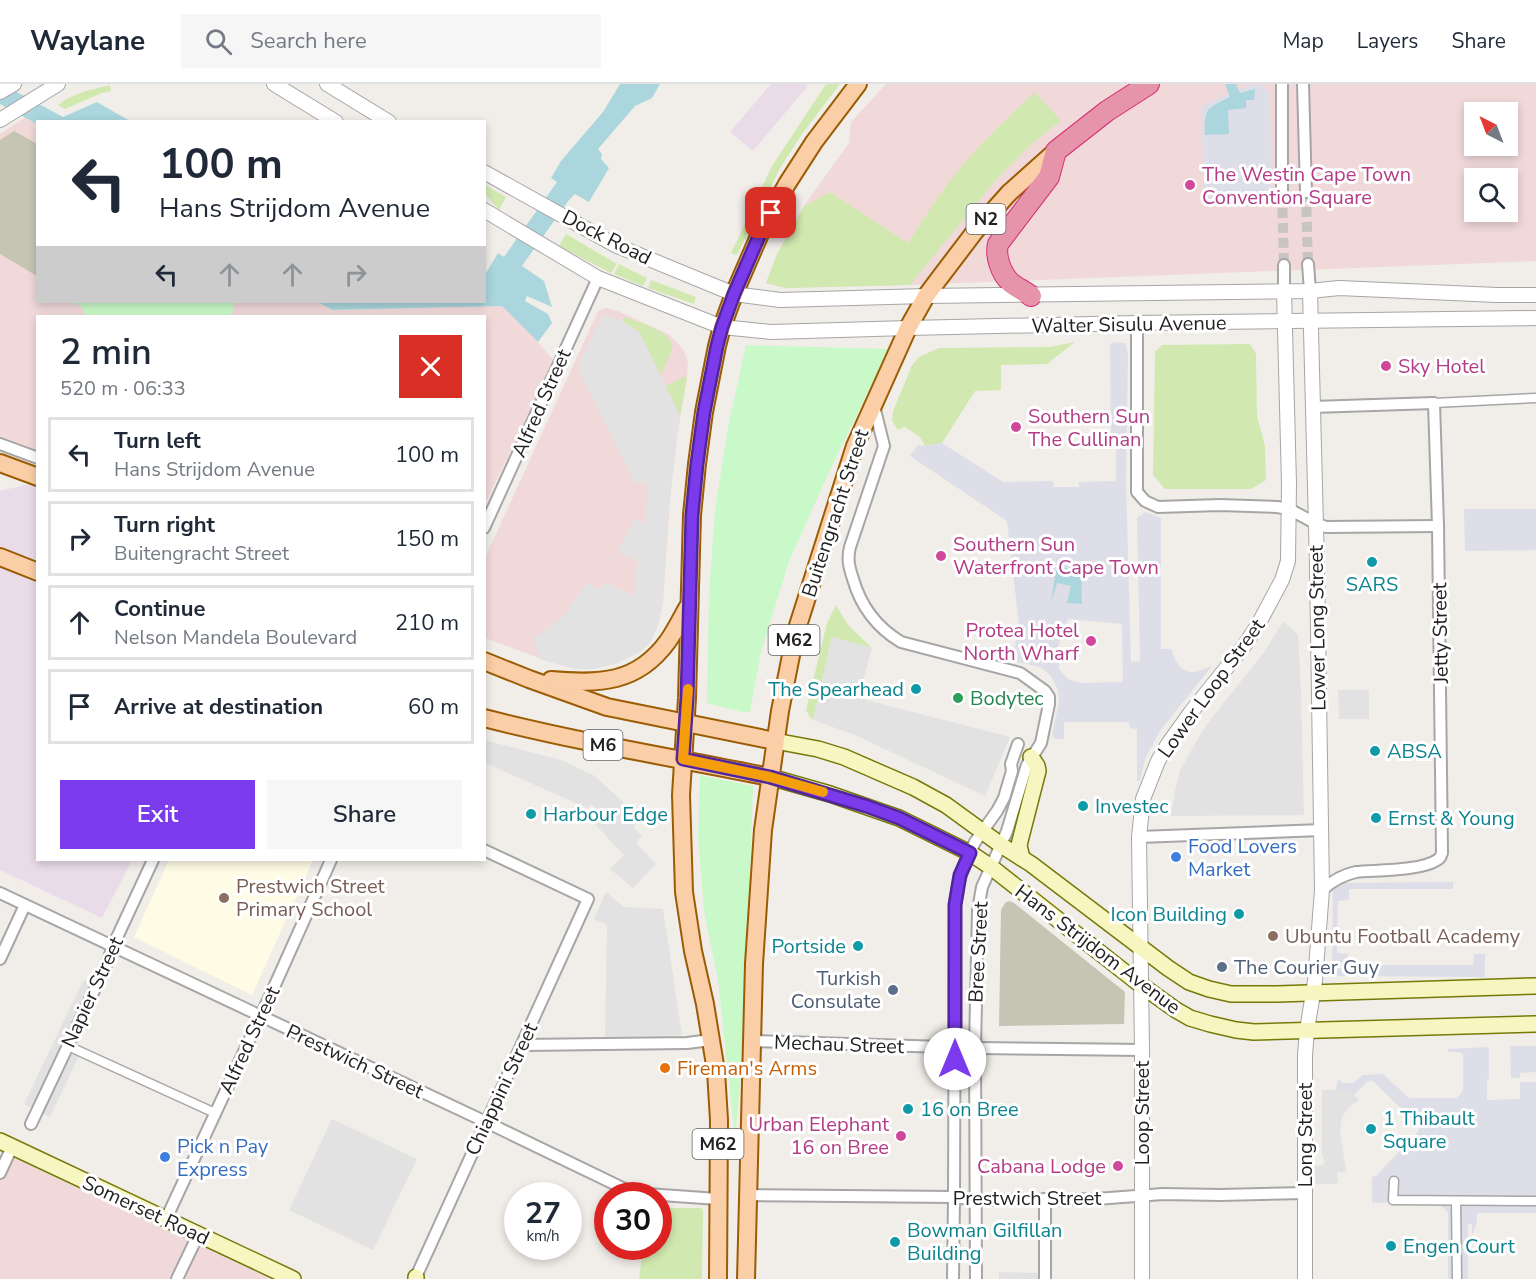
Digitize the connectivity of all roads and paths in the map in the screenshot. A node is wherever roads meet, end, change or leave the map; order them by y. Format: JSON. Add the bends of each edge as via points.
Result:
{"nodes":[{"id":1,"x":14,"y":84,"type":"edge"},
{"id":2,"x":274,"y":84,"type":"edge"},
{"id":3,"x":327,"y":84,"type":"edge"},
{"id":4,"x":858,"y":84,"type":"edge"},
{"id":5,"x":1149,"y":84,"type":"edge"},
{"id":6,"x":1282,"y":84,"type":"edge"},
{"id":7,"x":1303,"y":84,"type":"edge"},
{"id":8,"x":53,"y":87,"type":"edge"},
{"id":9,"x":0,"y":92,"type":"edge"},
{"id":10,"x":2,"y":119,"type":"edge"},
{"id":11,"x":333,"y":120,"type":"edge"},
{"id":12,"x":386,"y":120,"type":"edge"},
{"id":13,"x":1059,"y":148,"type":"junction"},
{"id":14,"x":486,"y":173,"type":"edge"},
{"id":15,"x":1306,"y":192,"type":"tunnel mouth"},
{"id":16,"x":1282,"y":193,"type":"tunnel mouth"},
{"id":17,"x":486,"y":211,"type":"edge"},
{"id":18,"x":1308,"y":264,"type":"tunnel mouth"},
{"id":19,"x":1284,"y":265,"type":"tunnel mouth"},
{"id":20,"x":598,"y":278,"type":"junction"},
{"id":21,"x":1284,"y":291,"type":"junction"},
{"id":22,"x":1310,"y":291,"type":"junction"},
{"id":23,"x":734,"y":294,"type":"junction"},
{"id":24,"x":1536,"y":295,"type":"edge"},
{"id":25,"x":926,"y":296,"type":"junction"},
{"id":26,"x":1031,"y":296,"type":"junction"},
{"id":27,"x":1536,"y":318,"type":"edge"},
{"id":28,"x":1285,"y":321,"type":"junction"},
{"id":29,"x":1310,"y":321,"type":"junction"},
{"id":30,"x":1137,"y":323,"type":"junction"},
{"id":31,"x":722,"y":327,"type":"junction"},
{"id":32,"x":909,"y":327,"type":"junction"},
{"id":33,"x":1536,"y":398,"type":"edge"},
{"id":34,"x":1434,"y":403,"type":"junction"},
{"id":35,"x":873,"y":404,"type":"junction"},
{"id":36,"x":1313,"y":407,"type":"junction"},
{"id":37,"x":0,"y":444,"type":"edge"},
{"id":38,"x":36,"y":457,"type":"edge"},
{"id":39,"x":0,"y":463,"type":"edge"},
{"id":40,"x":36,"y":476,"type":"edge"},
{"id":41,"x":1289,"y":509,"type":"junction"},
{"id":42,"x":1315,"y":523,"type":"junction"},
{"id":43,"x":486,"y":524,"type":"edge"},
{"id":44,"x":1438,"y":526,"type":"junction"},
{"id":45,"x":0,"y":557,"type":"edge"},
{"id":46,"x":36,"y":571,"type":"edge"},
{"id":47,"x":689,"y":604,"type":"junction"},
{"id":48,"x":486,"y":662,"type":"edge"},
{"id":49,"x":529,"y":679,"type":"junction"},
{"id":50,"x":486,"y":718,"type":"edge"},
{"id":51,"x":685,"y":722,"type":"junction"},
{"id":52,"x":775,"y":741,"type":"junction"},
{"id":53,"x":1018,"y":744,"type":"dead end"},
{"id":54,"x":1031,"y":757,"type":"junction"},
{"id":55,"x":683,"y":759,"type":"junction"},
{"id":56,"x":770,"y":777,"type":"junction"},
{"id":57,"x":1321,"y":830,"type":"junction"},
{"id":58,"x":982,"y":831,"type":"junction"},
{"id":59,"x":1139,"y":837,"type":"junction"},
{"id":60,"x":1001,"y":845,"type":"junction"},
{"id":61,"x":486,"y":851,"type":"edge"},
{"id":62,"x":970,"y":853,"type":"junction"},
{"id":63,"x":1023,"y":858,"type":"junction"},
{"id":64,"x":153,"y":861,"type":"edge"},
{"id":65,"x":331,"y":861,"type":"edge"},
{"id":66,"x":991,"y":867,"type":"junction"},
{"id":67,"x":1322,"y":890,"type":"junction"},
{"id":68,"x":0,"y":893,"type":"edge"},
{"id":69,"x":25,"y":905,"type":"junction"},
{"id":70,"x":113,"y":946,"type":"junction"},
{"id":71,"x":1141,"y":948,"type":"junction"},
{"id":72,"x":0,"y":959,"type":"edge"},
{"id":73,"x":1141,"y":985,"type":"junction"},
{"id":74,"x":1536,"y":986,"type":"edge"},
{"id":75,"x":1314,"y":993,"type":"junction"},
{"id":76,"x":260,"y":1017,"type":"junction"},
{"id":77,"x":1536,"y":1024,"type":"edge"},
{"id":78,"x":1307,"y":1030,"type":"junction"},
{"id":79,"x":711,"y":1040,"type":"junction"},
{"id":80,"x":752,"y":1041,"type":"junction"},
{"id":81,"x":522,"y":1045,"type":"junction"},
{"id":82,"x":68,"y":1046,"type":"junction"},
{"id":83,"x":955,"y":1047,"type":"junction"},
{"id":84,"x":975,"y":1048,"type":"junction"},
{"id":85,"x":1142,"y":1050,"type":"junction"},
{"id":86,"x":215,"y":1113,"type":"junction"},
{"id":87,"x":486,"y":1122,"type":"junction"},
{"id":88,"x":31,"y":1124,"type":"dead end"},
{"id":89,"x":6,"y":1144,"type":"edge"},
{"id":90,"x":0,"y":1173,"type":"edge"},
{"id":91,"x":1394,"y":1181,"type":"dead end"},
{"id":92,"x":1306,"y":1193,"type":"junction"},
{"id":93,"x":747,"y":1195,"type":"junction"},
{"id":94,"x":954,"y":1197,"type":"junction"},
{"id":95,"x":1142,"y":1197,"type":"junction"},
{"id":96,"x":718,"y":1199,"type":"junction"},
{"id":97,"x":1045,"y":1199,"type":"junction"},
{"id":98,"x":976,"y":1200,"type":"junction"},
{"id":99,"x":1456,"y":1201,"type":"junction"},
{"id":100,"x":1536,"y":1201,"type":"edge"},
{"id":101,"x":166,"y":1220,"type":"junction"},
{"id":102,"x":198,"y":1235,"type":"junction"},
{"id":103,"x":288,"y":1278,"type":"edge"},
{"id":104,"x":416,"y":1278,"type":"edge"},
{"id":105,"x":177,"y":1279,"type":"edge"},
{"id":106,"x":718,"y":1279,"type":"edge"},
{"id":107,"x":746,"y":1279,"type":"edge"},
{"id":108,"x":953,"y":1279,"type":"edge"},
{"id":109,"x":976,"y":1279,"type":"edge"},
{"id":110,"x":1045,"y":1279,"type":"edge"},
{"id":111,"x":1142,"y":1279,"type":"edge"},
{"id":112,"x":1305,"y":1279,"type":"edge"},
{"id":113,"x":1457,"y":1279,"type":"edge"}],
"edges":[{"from":1,"to":9,"type":"street"},
{"from":2,"to":11,"type":"street"},
{"from":3,"to":12,"type":"street"},
{"from":4,"to":23,"type":"main road","via":[[814,142],[763,227]]},
{"from":5,"to":13,"type":"highway","number":"N2"},
{"from":6,"to":16,"type":"street"},
{"from":7,"to":15,"type":"street"},
{"from":8,"to":10,"type":"street"},
{"from":13,"to":25,"type":"main road","number":"N2","via":[[1008,193]]},
{"from":13,"to":26,"type":"highway","via":[[1049,177],[996,250],[1010,282]]},
{"from":14,"to":23,"type":"street","name":"Dock Road","via":[[615,245]]},
{"from":17,"to":20,"type":"street","name":"Dock Road"},
{"from":18,"to":22,"type":"street","name":"Lower Long Street"},
{"from":19,"to":21,"type":"street"},
{"from":20,"to":31,"type":"street","name":"Dock Road"},
{"from":20,"to":43,"type":"street","name":"Alfred Street"},
{"from":21,"to":22,"type":"street","name":"Walter Sisulu Avenue"},
{"from":21,"to":26,"type":"street","name":"Walter Sisulu Avenue"},
{"from":21,"to":28,"type":"street","name":"Lower Loop Street"},
{"from":22,"to":24,"type":"street","name":"Walter Sisulu Avenue","via":[[1339,288]]},
{"from":22,"to":29,"type":"street","name":"Lower Long Street"},
{"from":23,"to":25,"type":"street","name":"Walter Sisulu Avenue","via":[[780,300]]},
{"from":23,"to":31,"type":"main road"},
{"from":25,"to":26,"type":"street","name":"Walter Sisulu Avenue"},
{"from":25,"to":32,"type":"main road","number":"N2"},
{"from":27,"to":29,"type":"street","name":"Walter Sisulu Avenue"},
{"from":28,"to":29,"type":"street","name":"Walter Sisulu Avenue"},
{"from":28,"to":30,"type":"street","name":"Walter Sisulu Avenue"},
{"from":28,"to":41,"type":"street","name":"Lower Loop Street"},
{"from":29,"to":36,"type":"street","name":"Lower Long Street"},
{"from":30,"to":32,"type":"street","name":"Walter Sisulu Avenue"},
{"from":30,"to":41,"type":"street","via":[[1137,492],[1158,507]]},
{"from":31,"to":32,"type":"street","name":"Walter Sisulu Avenue","via":[[771,332]]},
{"from":31,"to":47,"type":"main road","number":"M62","via":[[697,464]]},
{"from":32,"to":35,"type":"main road","name":"Buitengracht Street","number":"M62"},
{"from":33,"to":34,"type":"street"},
{"from":34,"to":36,"type":"street"},
{"from":34,"to":44,"type":"street","name":"Jetty Street"},
{"from":35,"to":52,"type":"main road","name":"Buitengracht Street","number":"M62","via":[[855,446],[795,635]]},
{"from":35,"to":54,"type":"street","name":"Bree Street","via":[[884,446],[847,559],[856,590],[876,623],[901,642],[1020,673],[1045,691],[1049,704],[1041,743]]},
{"from":36,"to":42,"type":"street","name":"Lower Long Street"},
{"from":37,"to":38,"type":"street"},
{"from":39,"to":40,"type":"main road"},
{"from":41,"to":42,"type":"street"},
{"from":41,"to":59,"type":"street","name":"Lower Loop Street","via":[[1288,561],[1282,580],[1244,646],[1158,761],[1143,799]]},
{"from":42,"to":44,"type":"street","via":[[1326,527]]},
{"from":42,"to":57,"type":"street","name":"Lower Long Street"},
{"from":44,"to":67,"type":"street","name":"Jetty Street","via":[[1442,853],[1436,861],[1422,866],[1346,874]]},
{"from":45,"to":46,"type":"main road"},
{"from":47,"to":49,"type":"main road","via":[[661,650],[633,673],[591,683]]},
{"from":47,"to":51,"type":"main road","number":"M62"},
{"from":48,"to":49,"type":"main road","number":"M6"},
{"from":49,"to":51,"type":"main road","number":"M6","via":[[607,707]]},
{"from":50,"to":55,"type":"main road","number":"M6"},
{"from":51,"to":52,"type":"main road","name":"Hans Strijdom Avenue","number":"M6"},
{"from":51,"to":55,"type":"main road","number":"M62"},
{"from":52,"to":56,"type":"main road","name":"Buitengracht Street","number":"M62"},
{"from":52,"to":58,"type":"main road","name":"Hans Strijdom Avenue","via":[[818,749],[867,766],[913,787]]},
{"from":53,"to":58,"type":"street","name":"Bree Street","via":[[1002,805]]},
{"from":54,"to":60,"type":"street","name":"Bree Street"},
{"from":54,"to":63,"type":"main road","via":[[1038,771],[1019,846]]},
{"from":55,"to":56,"type":"main road","name":"Hans Strijdom Avenue","number":"M6"},
{"from":55,"to":79,"type":"main road","number":"M62","via":[[684,892]]},
{"from":56,"to":62,"type":"main road","name":"Hans Strijdom Avenue","via":[[899,818]]},
{"from":56,"to":80,"type":"main road","name":"Buitengracht Street","number":"M62","via":[[763,830]]},
{"from":57,"to":59,"type":"street"},
{"from":57,"to":67,"type":"street","name":"Lower Long Street"},
{"from":58,"to":60,"type":"main road","name":"Hans Strijdom Avenue"},
{"from":58,"to":62,"type":"street","name":"Bree Street"},
{"from":59,"to":71,"type":"street","name":"Lower Loop Street"},
{"from":60,"to":63,"type":"main road","name":"Hans Strijdom Avenue"},
{"from":60,"to":66,"type":"street","name":"Bree Street"},
{"from":61,"to":81,"type":"street","name":"Chiappini Street","via":[[588,899]]},
{"from":62,"to":66,"type":"main road","name":"Hans Strijdom Avenue"},
{"from":62,"to":83,"type":"street","name":"Bree Street","via":[[960,875],[955,905]]},
{"from":63,"to":71,"type":"main road","name":"Hans Strijdom Avenue"},
{"from":64,"to":70,"type":"street","name":"Napier Street"},
{"from":65,"to":76,"type":"street","name":"Alfred Street"},
{"from":66,"to":73,"type":"main road","name":"Hans Strijdom Avenue"},
{"from":66,"to":84,"type":"street","name":"Bree Street","via":[[978,910]]},
{"from":67,"to":75,"type":"street","name":"Lower Long Street"},
{"from":68,"to":69,"type":"street","name":"Prestwich Street"},
{"from":69,"to":70,"type":"street","name":"Prestwich Street"},
{"from":69,"to":72,"type":"street"},
{"from":70,"to":76,"type":"street","name":"Prestwich Street"},
{"from":70,"to":82,"type":"street","name":"Napier Street"},
{"from":71,"to":73,"type":"street","name":"Loop Street"},
{"from":71,"to":75,"type":"main road","name":"Hans Strijdom Avenue","via":[[1189,982],[1209,989],[1231,994]]},
{"from":73,"to":78,"type":"main road","name":"Hans Strijdom Avenue","via":[[1190,1018],[1210,1024],[1254,1032]]},
{"from":73,"to":85,"type":"street","name":"Loop Street"},
{"from":74,"to":75,"type":"main road","name":"Hans Strijdom Avenue"},
{"from":75,"to":78,"type":"street","name":"Long Street"},
{"from":76,"to":86,"type":"street","name":"Alfred Street"},
{"from":76,"to":87,"type":"street","name":"Prestwich Street"},
{"from":77,"to":78,"type":"main road","name":"Hans Strijdom Avenue"},
{"from":78,"to":92,"type":"street","name":"Long Street"},
{"from":79,"to":81,"type":"street"},
{"from":79,"to":96,"type":"main road","number":"M62","via":[[719,1120]]},
{"from":80,"to":83,"type":"street","name":"Mechau Street"},
{"from":80,"to":93,"type":"main road","name":"Buitengracht Street","number":"M62"},
{"from":81,"to":87,"type":"street","name":"Chiappini Street"},
{"from":82,"to":86,"type":"street"},
{"from":82,"to":88,"type":"street","name":"Napier Street"},
{"from":83,"to":84,"type":"street","name":"Mechau Street"},
{"from":83,"to":94,"type":"street","name":"Bree Street"},
{"from":84,"to":85,"type":"street","name":"Mechau Street"},
{"from":84,"to":98,"type":"street","name":"Bree Street"},
{"from":85,"to":95,"type":"street","name":"Loop Street"},
{"from":86,"to":101,"type":"street","name":"Alfred Street"},
{"from":87,"to":96,"type":"street","name":"Prestwich Street","via":[[633,1193]]},
{"from":87,"to":104,"type":"street","name":"Chiappini Street"},
{"from":89,"to":90,"type":"street"},
{"from":89,"to":101,"type":"main road","name":"Somerset Road"},
{"from":91,"to":99,"type":"street","via":[[1393,1200]]},
{"from":92,"to":95,"type":"street","name":"Prestwich Street"},
{"from":92,"to":112,"type":"street","name":"Long Street"},
{"from":93,"to":94,"type":"street","name":"Prestwich Street"},
{"from":93,"to":107,"type":"main road","name":"Buitengracht Street","number":"M62"},
{"from":94,"to":98,"type":"street","name":"Prestwich Street"},
{"from":94,"to":108,"type":"street","name":"Bree Street"},
{"from":95,"to":97,"type":"street","name":"Prestwich Street"},
{"from":95,"to":111,"type":"street","name":"Loop Street"},
{"from":96,"to":106,"type":"main road","number":"M62"},
{"from":97,"to":98,"type":"street","name":"Prestwich Street"},
{"from":97,"to":110,"type":"street"},
{"from":98,"to":109,"type":"street","name":"Bree Street"},
{"from":99,"to":100,"type":"street"},
{"from":99,"to":113,"type":"street"},
{"from":101,"to":102,"type":"main road","name":"Somerset Road"},
{"from":102,"to":103,"type":"main road","name":"Somerset Road"},
{"from":102,"to":105,"type":"street"}]}
